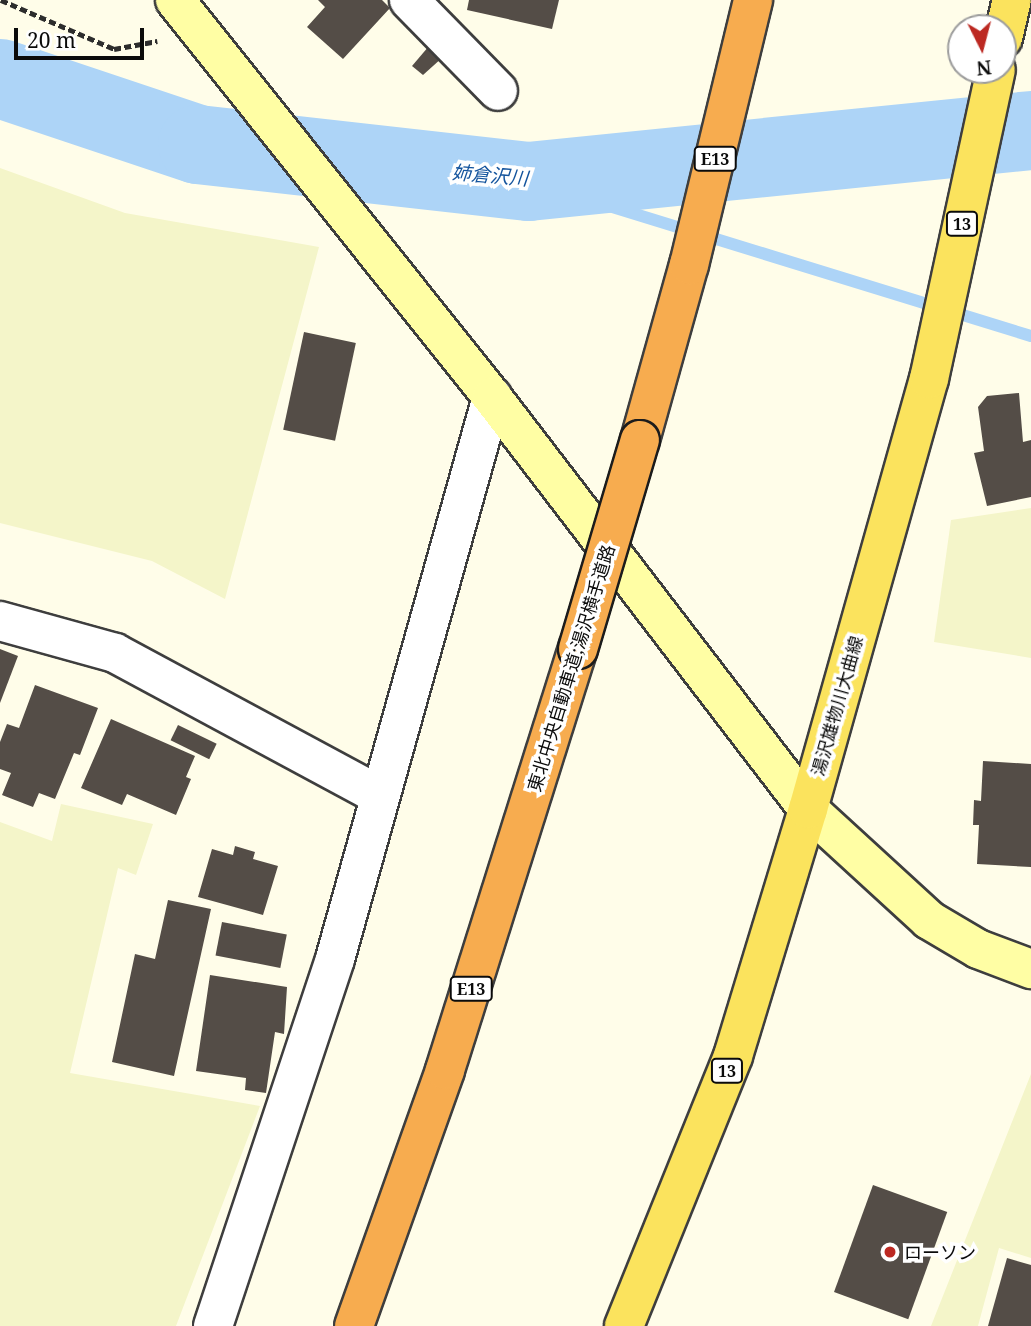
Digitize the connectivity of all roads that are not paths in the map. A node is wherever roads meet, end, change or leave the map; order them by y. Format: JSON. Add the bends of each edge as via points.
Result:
{"nodes":[{"id":1,"x":175,"y":0,"type":"edge"},
{"id":2,"x":409,"y":0,"type":"edge"},
{"id":3,"x":753,"y":0,"type":"edge"},
{"id":4,"x":993,"y":84,"type":"edge"},
{"id":5,"x":498,"y":92,"type":"dead end"},
{"id":6,"x":492,"y":397,"type":"junction"},
{"id":7,"x":0,"y":621,"type":"edge"},
{"id":8,"x":379,"y":795,"type":"junction"},
{"id":9,"x":808,"y":809,"type":"junction"},
{"id":10,"x":1031,"y":969,"type":"edge"},
{"id":11,"x":213,"y":1326,"type":"edge"},
{"id":12,"x":354,"y":1326,"type":"edge"},
{"id":13,"x":624,"y":1326,"type":"edge"}],
"edges":[{"from":1,"to":6,"type":"street"},
{"from":2,"to":5,"type":"street"},
{"from":3,"to":12,"type":"highway","name":"東北中央自動車道;湯沢横手道路","number":"E13","bridge":true,"via":[[689,265],[579,649],[445,1070]]},
{"from":4,"to":9,"type":"main road","name":"湯沢雄物川大曲線","number":"13","via":[[929,379]]},
{"from":6,"to":8,"type":"street"},
{"from":6,"to":9,"type":"street"},
{"from":7,"to":8,"type":"street","via":[[114,653]]},
{"from":8,"to":11,"type":"street","via":[[335,959]]},
{"from":9,"to":10,"type":"street","via":[[929,920],[978,949]]},
{"from":9,"to":13,"type":"main road","name":"湯沢雄物川大曲線","number":"13","via":[[733,1056]]}]}
